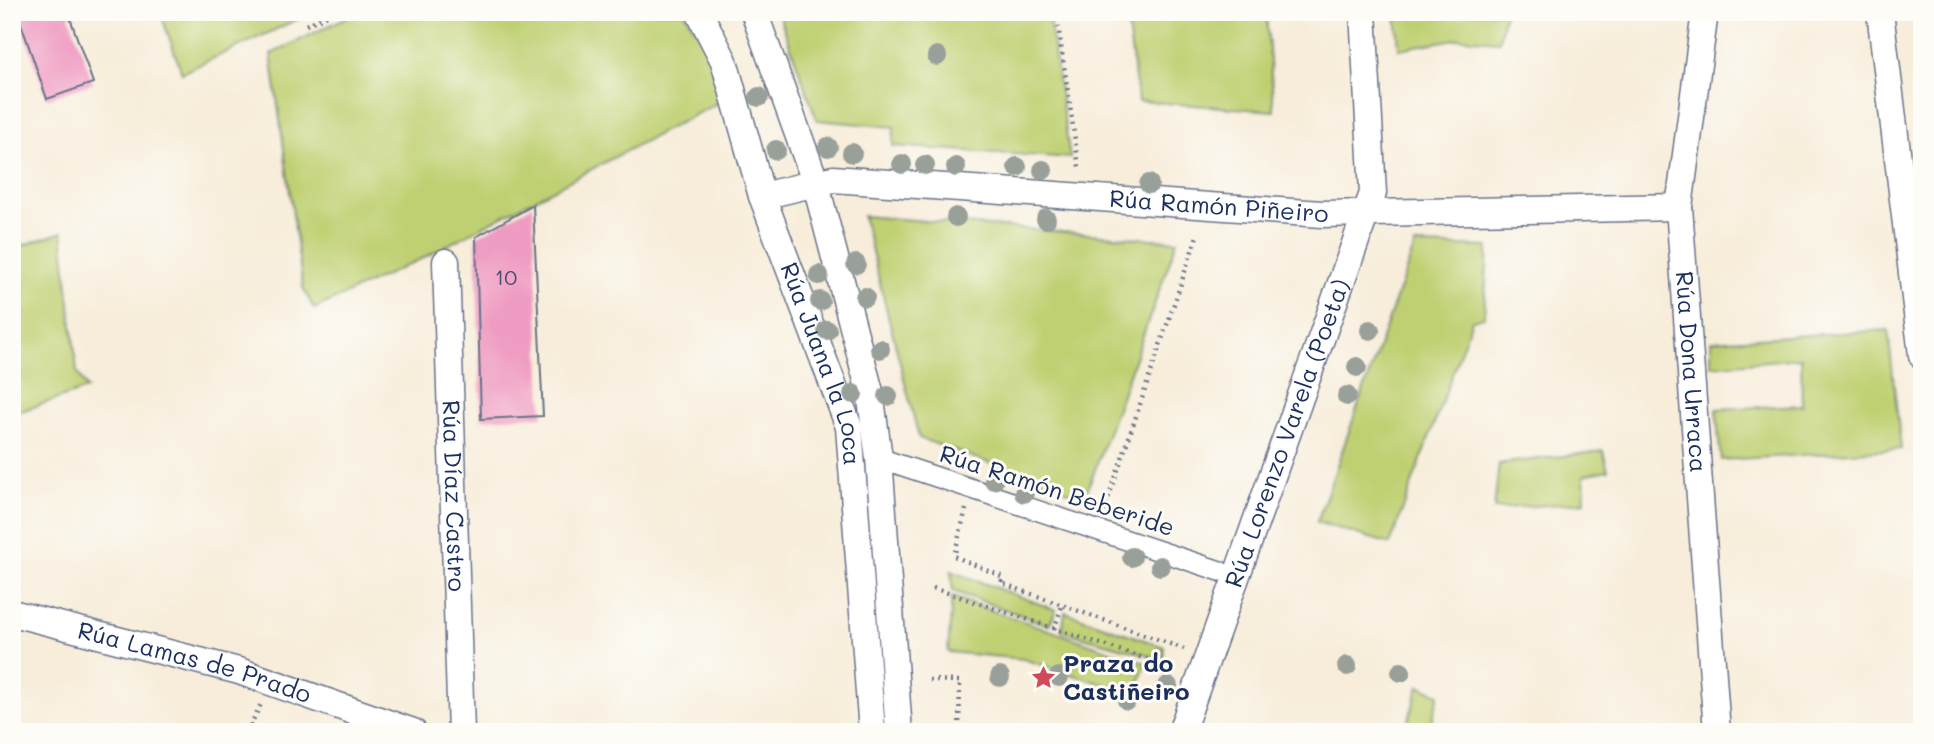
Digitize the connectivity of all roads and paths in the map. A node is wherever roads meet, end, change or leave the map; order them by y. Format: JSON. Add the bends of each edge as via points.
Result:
{"nodes":[{"id":1,"x":333,"y":12,"type":"edge"},
{"id":2,"x":699,"y":12,"type":"edge"},
{"id":3,"x":754,"y":12,"type":"edge"},
{"id":4,"x":1056,"y":12,"type":"edge"},
{"id":5,"x":1363,"y":12,"type":"edge"},
{"id":6,"x":1704,"y":12,"type":"edge"},
{"id":7,"x":1880,"y":12,"type":"edge"},
{"id":8,"x":306,"y":26,"type":"dead end"},
{"id":9,"x":1079,"y":167,"type":"dead end"},
{"id":10,"x":816,"y":181,"type":"junction"},
{"id":11,"x":762,"y":195,"type":"junction"},
{"id":12,"x":1679,"y":207,"type":"junction"},
{"id":13,"x":1368,"y":213,"type":"junction"},
{"id":14,"x":1198,"y":233,"type":"dead end"},
{"id":15,"x":446,"y":262,"type":"dead end"},
{"id":16,"x":1922,"y":355,"type":"edge"},
{"id":17,"x":879,"y":458,"type":"junction"},
{"id":18,"x":852,"y":459,"type":"junction"},
{"id":19,"x":971,"y":488,"type":"junction"},
{"id":20,"x":1097,"y":530,"type":"junction"},
{"id":21,"x":1220,"y":571,"type":"dead end"},
{"id":22,"x":933,"y":588,"type":"dead end"},
{"id":23,"x":1062,"y":606,"type":"junction"},
{"id":24,"x":12,"y":613,"type":"edge"},
{"id":25,"x":1054,"y":629,"type":"junction"},
{"id":26,"x":1200,"y":653,"type":"junction"},
{"id":27,"x":1161,"y":664,"type":"dead end"},
{"id":28,"x":929,"y":680,"type":"dead end"},
{"id":29,"x":413,"y":732,"type":"edge"},
{"id":30,"x":461,"y":732,"type":"edge"},
{"id":31,"x":872,"y":732,"type":"edge"},
{"id":32,"x":899,"y":732,"type":"edge"},
{"id":33,"x":985,"y":732,"type":"edge"},
{"id":34,"x":1181,"y":732,"type":"edge"},
{"id":35,"x":1717,"y":732,"type":"edge"}],
"edges":[{"from":1,"to":8,"type":"path"},
{"from":2,"to":11,"type":"street","name":"Rúa Juana la Loca","via":[[724,61]]},
{"from":3,"to":10,"type":"street","name":"Rúa Juana la Loca"},
{"from":4,"to":9,"type":"path"},
{"from":5,"to":13,"type":"street","name":"Rúa Lorenzo Varela (Poeta)","via":[[1373,170]]},
{"from":6,"to":12,"type":"street","name":"Rúa Dona Urraca"},
{"from":7,"to":16,"type":"street"},
{"from":10,"to":11,"type":"street","name":"Rúa Ramón Piñeiro"},
{"from":10,"to":13,"type":"street","name":"Rúa Ramón Piñeiro","via":[[1322,214]]},
{"from":10,"to":17,"type":"street","name":"Rúa Juana la Loca","via":[[870,392]]},
{"from":11,"to":18,"type":"street","name":"Rúa Juana la Loca","via":[[849,427]]},
{"from":12,"to":13,"type":"street","name":"Rúa Ramón Piñeiro"},
{"from":12,"to":35,"type":"street","name":"Rúa Dona Urraca"},
{"from":13,"to":26,"type":"street","name":"Rúa Lorenzo Varela (Poeta)"},
{"from":14,"to":20,"type":"path"},
{"from":15,"to":30,"type":"street","name":"Rúa Díaz Castro"},
{"from":17,"to":18,"type":"street"},
{"from":17,"to":19,"type":"street","name":"Rúa Ramón Beberide"},
{"from":17,"to":32,"type":"street","name":"Rúa Juana la Loca"},
{"from":18,"to":31,"type":"street","name":"Rúa Juana la Loca"},
{"from":19,"to":20,"type":"street","name":"Rúa Ramón Beberide"},
{"from":19,"to":23,"type":"path","via":[[954,556],[1003,577],[1001,583]]},
{"from":20,"to":21,"type":"street","name":"Rúa Ramón Beberide"},
{"from":22,"to":25,"type":"path"},
{"from":23,"to":25,"type":"path"},
{"from":23,"to":26,"type":"path"},
{"from":24,"to":29,"type":"street","name":"Rúa Lamas de Prado","via":[[239,671]]},
{"from":25,"to":27,"type":"path"},
{"from":26,"to":34,"type":"street"},
{"from":28,"to":33,"type":"path","via":[[960,681],[959,731]]}]}
